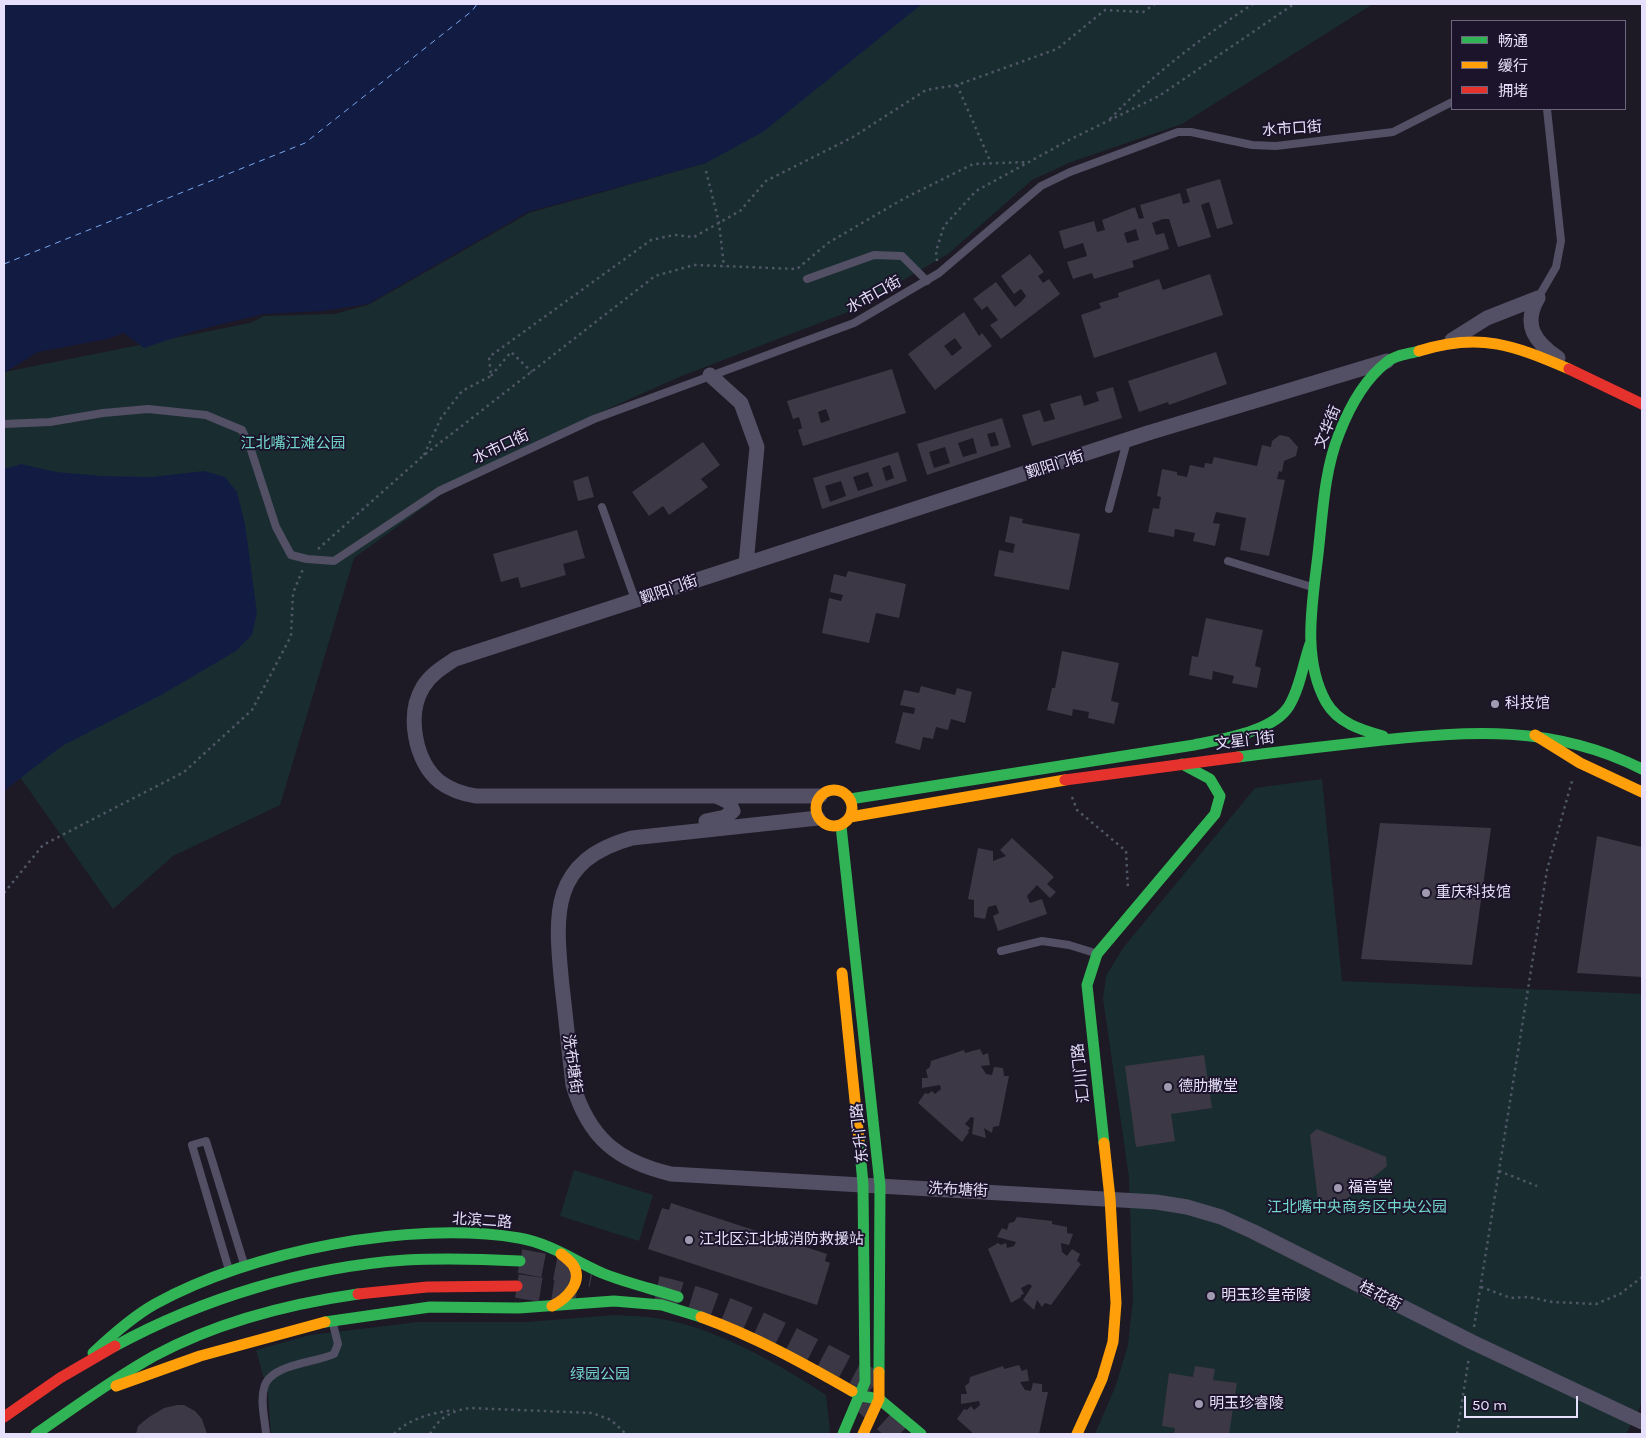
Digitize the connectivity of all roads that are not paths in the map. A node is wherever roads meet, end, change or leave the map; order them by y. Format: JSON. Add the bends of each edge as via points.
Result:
{"nodes":[{"id":1,"x":1451,"y":103,"type":"edge"},
{"id":2,"x":1547,"y":110,"type":"edge"},
{"id":3,"x":807,"y":279,"type":"dead end"},
{"id":4,"x":927,"y":281,"type":"junction"},
{"id":5,"x":1538,"y":298,"type":"junction"},
{"id":6,"x":1450,"y":341,"type":"junction"},
{"id":7,"x":1389,"y":361,"type":"junction"},
{"id":8,"x":1575,"y":371,"type":"junction"},
{"id":9,"x":710,"y":375,"type":"junction"},
{"id":10,"x":1642,"y":404,"type":"edge"},
{"id":11,"x":8,"y":423,"type":"edge"},
{"id":12,"x":1127,"y":441,"type":"junction"},
{"id":13,"x":602,"y":507,"type":"dead end"},
{"id":14,"x":1109,"y":509,"type":"dead end"},
{"id":15,"x":1228,"y":561,"type":"dead end"},
{"id":16,"x":746,"y":564,"type":"junction"},
{"id":17,"x":1314,"y":587,"type":"junction"},
{"id":18,"x":636,"y":602,"type":"junction"},
{"id":19,"x":1311,"y":641,"type":"junction"},
{"id":20,"x":1535,"y":735,"type":"junction"},
{"id":21,"x":1394,"y":739,"type":"junction"},
{"id":22,"x":1182,"y":764,"type":"junction"},
{"id":23,"x":1642,"y":769,"type":"edge"},
{"id":24,"x":1642,"y":792,"type":"edge"},
{"id":25,"x":718,"y":796,"type":"junction"},
{"id":26,"x":820,"y":796,"type":"junction"},
{"id":27,"x":850,"y":799,"type":"junction"},
{"id":28,"x":850,"y":817,"type":"junction"},
{"id":29,"x":841,"y":826,"type":"junction"},
{"id":30,"x":825,"y":827,"type":"junction"},
{"id":31,"x":666,"y":833,"type":"junction"},
{"id":32,"x":1001,"y":951,"type":"dead end"},
{"id":33,"x":1097,"y":954,"type":"junction"},
{"id":34,"x":842,"y":965,"type":"dead end"},
{"id":35,"x":863,"y":1184,"type":"junction"},
{"id":36,"x":880,"y":1185,"type":"junction"},
{"id":37,"x":1110,"y":1198,"type":"junction"},
{"id":38,"x":556,"y":1249,"type":"junction"},
{"id":39,"x":520,"y":1261,"type":"tunnel mouth"},
{"id":40,"x":245,"y":1267,"type":"junction"},
{"id":41,"x":230,"y":1272,"type":"junction"},
{"id":42,"x":517,"y":1286,"type":"tunnel mouth"},
{"id":43,"x":552,"y":1306,"type":"junction"},
{"id":44,"x":332,"y":1320,"type":"junction"},
{"id":45,"x":775,"y":1336,"type":"dead end"},
{"id":46,"x":78,"y":1366,"type":"junction"},
{"id":47,"x":851,"y":1375,"type":"dead end"},
{"id":48,"x":865,"y":1382,"type":"junction"},
{"id":49,"x":95,"y":1393,"type":"junction"},
{"id":50,"x":861,"y":1396,"type":"junction"},
{"id":51,"x":879,"y":1399,"type":"junction"},
{"id":52,"x":4,"y":1417,"type":"edge"},
{"id":53,"x":1642,"y":1422,"type":"edge"},
{"id":54,"x":36,"y":1434,"type":"edge"},
{"id":55,"x":266,"y":1434,"type":"edge"},
{"id":56,"x":843,"y":1434,"type":"edge"},
{"id":57,"x":863,"y":1434,"type":"edge"},
{"id":58,"x":921,"y":1434,"type":"edge"},
{"id":59,"x":1077,"y":1434,"type":"edge"}],
"edges":[{"from":1,"to":4,"type":"lane","name":"水市口街","via":[[1393,132],[1276,146],[1178,132],[1041,186]]},
{"from":2,"to":5,"type":"lane","via":[[1561,241],[1556,267]]},
{"from":3,"to":4,"type":"lane","via":[[874,254],[902,256]]},
{"from":4,"to":9,"type":"lane","name":"水市口街","via":[[854,323]]},
{"from":5,"to":6,"type":"street","via":[[1487,318]]},
{"from":5,"to":8,"type":"street","via":[[1530,311],[1534,336],[1544,348]]},
{"from":6,"to":7,"type":"street","name":"文华街"},
{"from":6,"to":8,"type":"street","name":"文华街","via":[[1490,342],[1536,355]]},
{"from":7,"to":12,"type":"street","name":"觐阳门街"},
{"from":7,"to":17,"type":"street","name":"文华街","via":[[1365,385],[1347,416],[1334,449],[1325,486]]},
{"from":8,"to":10,"type":"street","name":"文华街"},
{"from":9,"to":11,"type":"lane","name":"水市口街","via":[[594,420],[439,491],[334,561],[291,555],[276,526],[242,430],[206,415],[148,409]]},
{"from":9,"to":16,"type":"street","via":[[741,403],[757,447]]},
{"from":12,"to":14,"type":"lane"},
{"from":12,"to":16,"type":"street","name":"觐阳门街"},
{"from":13,"to":18,"type":"lane"},
{"from":15,"to":17,"type":"lane"},
{"from":16,"to":18,"type":"street","name":"觐阳门街"},
{"from":17,"to":19,"type":"street","name":"文华街"},
{"from":18,"to":25,"type":"street","name":"觐阳门街","via":[[455,659],[437,670],[423,688],[414,711],[416,739],[424,764],[440,782],[457,793],[476,796]]},
{"from":19,"to":21,"type":"street","name":"文华街","via":[[1318,680],[1326,702],[1337,716],[1353,728]]},
{"from":19,"to":27,"type":"street","name":"文星门街","via":[[1288,708],[1268,725],[1239,735],[1194,745]]},
{"from":20,"to":21,"type":"street","name":"文星门街","via":[[1493,732]]},
{"from":20,"to":23,"type":"street","name":"文星门街","via":[[1610,753]]},
{"from":20,"to":24,"type":"street","via":[[1580,763]]},
{"from":21,"to":22,"type":"street","name":"文星门街"},
{"from":22,"to":28,"type":"street","name":"文星门街"},
{"from":22,"to":33,"type":"street","name":"汇川门路","via":[[1210,779],[1220,796],[1215,814]]},
{"from":25,"to":26,"type":"street","name":"觐阳门街"},
{"from":25,"to":31,"type":"street","via":[[732,805],[730,815]]},
{"from":26,"to":27,"type":"street","via":[[836,790]]},
{"from":26,"to":30,"type":"street","via":[[815,806]]},
{"from":27,"to":28,"type":"street"},
{"from":28,"to":29,"type":"street"},
{"from":29,"to":30,"type":"street"},
{"from":29,"to":36,"type":"street","name":"东升门路"},
{"from":30,"to":31,"type":"street","name":"洗布塘街"},
{"from":31,"to":35,"type":"street","name":"洗布塘街","via":[[611,844],[587,858],[569,880],[560,904],[557,932],[573,1085],[580,1108],[607,1145],[625,1159],[646,1168],[671,1174]]},
{"from":32,"to":33,"type":"lane","via":[[1042,942],[1069,945]]},
{"from":33,"to":37,"type":"street","name":"汇川门路","via":[[1087,985]]},
{"from":34,"to":35,"type":"street","name":"东升门路"},
{"from":35,"to":36,"type":"street","name":"洗布塘街"},
{"from":35,"to":48,"type":"street","name":"东升门路"},
{"from":36,"to":37,"type":"street","name":"洗布塘街"},
{"from":36,"to":51,"type":"street","name":"东升门路"},
{"from":37,"to":53,"type":"street","name":"桂花街","via":[[1187,1207],[1221,1217]]},
{"from":37,"to":59,"type":"street","name":"汇川门路","via":[[1116,1303],[1113,1342],[1102,1379]]},
{"from":38,"to":40,"type":"street","name":"北滨二路","via":[[520,1239],[437,1233],[333,1246]]},
{"from":38,"to":43,"type":"street","via":[[574,1265],[576,1278],[572,1292]]},
{"from":38,"to":45,"type":"street","name":"北滨二路","via":[[613,1277],[693,1302]]},
{"from":39,"to":46,"type":"street","name":"北滨二路","via":[[480,1257],[383,1261],[291,1279],[174,1318]]},
{"from":40,"to":41,"type":"street","name":"北滨二路"},
{"from":40,"to":41,"type":"lane","via":[[206,1141],[192,1145]]},
{"from":41,"to":46,"type":"street","name":"北滨二路","via":[[164,1299],[126,1322]]},
{"from":42,"to":49,"type":"street","via":[[436,1285],[298,1305],[185,1341]]},
{"from":43,"to":44,"type":"street","via":[[430,1307]]},
{"from":43,"to":50,"type":"street","via":[[614,1301],[662,1305],[743,1333]]},
{"from":44,"to":49,"type":"street","via":[[200,1356]]},
{"from":44,"to":55,"type":"lane","via":[[338,1344],[334,1354],[280,1370],[267,1380],[263,1395]]},
{"from":46,"to":52,"type":"street","name":"北滨二路"},
{"from":47,"to":48,"type":"street"},
{"from":48,"to":50,"type":"street","name":"东升门路"},
{"from":48,"to":51,"type":"street"},
{"from":49,"to":54,"type":"street"},
{"from":50,"to":51,"type":"street"},
{"from":50,"to":56,"type":"street","name":"东升门路"},
{"from":51,"to":57,"type":"street","name":"东升门路"},
{"from":51,"to":58,"type":"street"}]}
